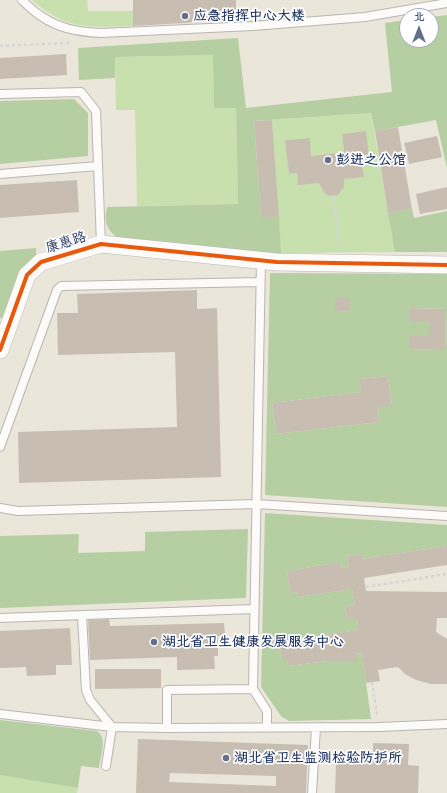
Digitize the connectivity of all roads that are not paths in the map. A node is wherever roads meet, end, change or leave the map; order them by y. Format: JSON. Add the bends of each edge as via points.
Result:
{"nodes":[{"id":1,"x":22,"y":0,"type":"edge"},
{"id":2,"x":447,"y":3,"type":"edge"},
{"id":3,"x":0,"y":94,"type":"edge"},
{"id":4,"x":98,"y":166,"type":"junction"},
{"id":5,"x":0,"y":174,"type":"edge"},
{"id":6,"x":100,"y":244,"type":"junction"},
{"id":7,"x":261,"y":261,"type":"junction"},
{"id":8,"x":447,"y":265,"type":"edge"},
{"id":9,"x":260,"y":282,"type":"junction"},
{"id":10,"x":5,"y":324,"type":"edge"},
{"id":11,"x":0,"y":350,"type":"edge"},
{"id":12,"x":0,"y":447,"type":"edge"},
{"id":13,"x":256,"y":504,"type":"junction"},
{"id":14,"x":0,"y":508,"type":"edge"},
{"id":15,"x":447,"y":516,"type":"edge"},
{"id":16,"x":254,"y":609,"type":"junction"},
{"id":17,"x":82,"y":615,"type":"junction"},
{"id":18,"x":0,"y":618,"type":"edge"},
{"id":19,"x":253,"y":689,"type":"junction"},
{"id":20,"x":0,"y":714,"type":"edge"},
{"id":21,"x":447,"y":724,"type":"edge"},
{"id":22,"x":112,"y":727,"type":"junction"},
{"id":23,"x":167,"y":728,"type":"junction"},
{"id":24,"x":267,"y":728,"type":"junction"},
{"id":25,"x":316,"y":728,"type":"junction"},
{"id":26,"x":106,"y":766,"type":"dead end"},
{"id":27,"x":312,"y":793,"type":"edge"}],
"edges":[{"from":1,"to":2,"type":"lane","via":[[46,20],[80,32],[252,26],[365,16]]},
{"from":3,"to":4,"type":"lane","via":[[81,92],[96,110]]},
{"from":4,"to":5,"type":"lane"},
{"from":4,"to":6,"type":"lane"},
{"from":6,"to":7,"type":"street"},
{"from":6,"to":10,"type":"street","name":"康惠路","via":[[36,265],[27,275]]},
{"from":7,"to":8,"type":"street"},
{"from":7,"to":9,"type":"lane"},
{"from":9,"to":12,"type":"lane","via":[[61,286],[57,290]]},
{"from":9,"to":13,"type":"lane"},
{"from":10,"to":11,"type":"street","name":"康惠路"},
{"from":13,"to":14,"type":"lane","via":[[18,511]]},
{"from":13,"to":15,"type":"lane"},
{"from":13,"to":16,"type":"lane"},
{"from":16,"to":17,"type":"lane"},
{"from":16,"to":19,"type":"lane"},
{"from":17,"to":18,"type":"lane"},
{"from":17,"to":22,"type":"lane","via":[[86,690],[90,700]]},
{"from":19,"to":23,"type":"lane","via":[[167,690]]},
{"from":19,"to":24,"type":"lane","via":[[267,711]]},
{"from":20,"to":22,"type":"lane"},
{"from":21,"to":25,"type":"lane"},
{"from":22,"to":23,"type":"lane"},
{"from":22,"to":26,"type":"lane"},
{"from":23,"to":24,"type":"lane"},
{"from":24,"to":25,"type":"lane"},
{"from":25,"to":27,"type":"lane"}]}
